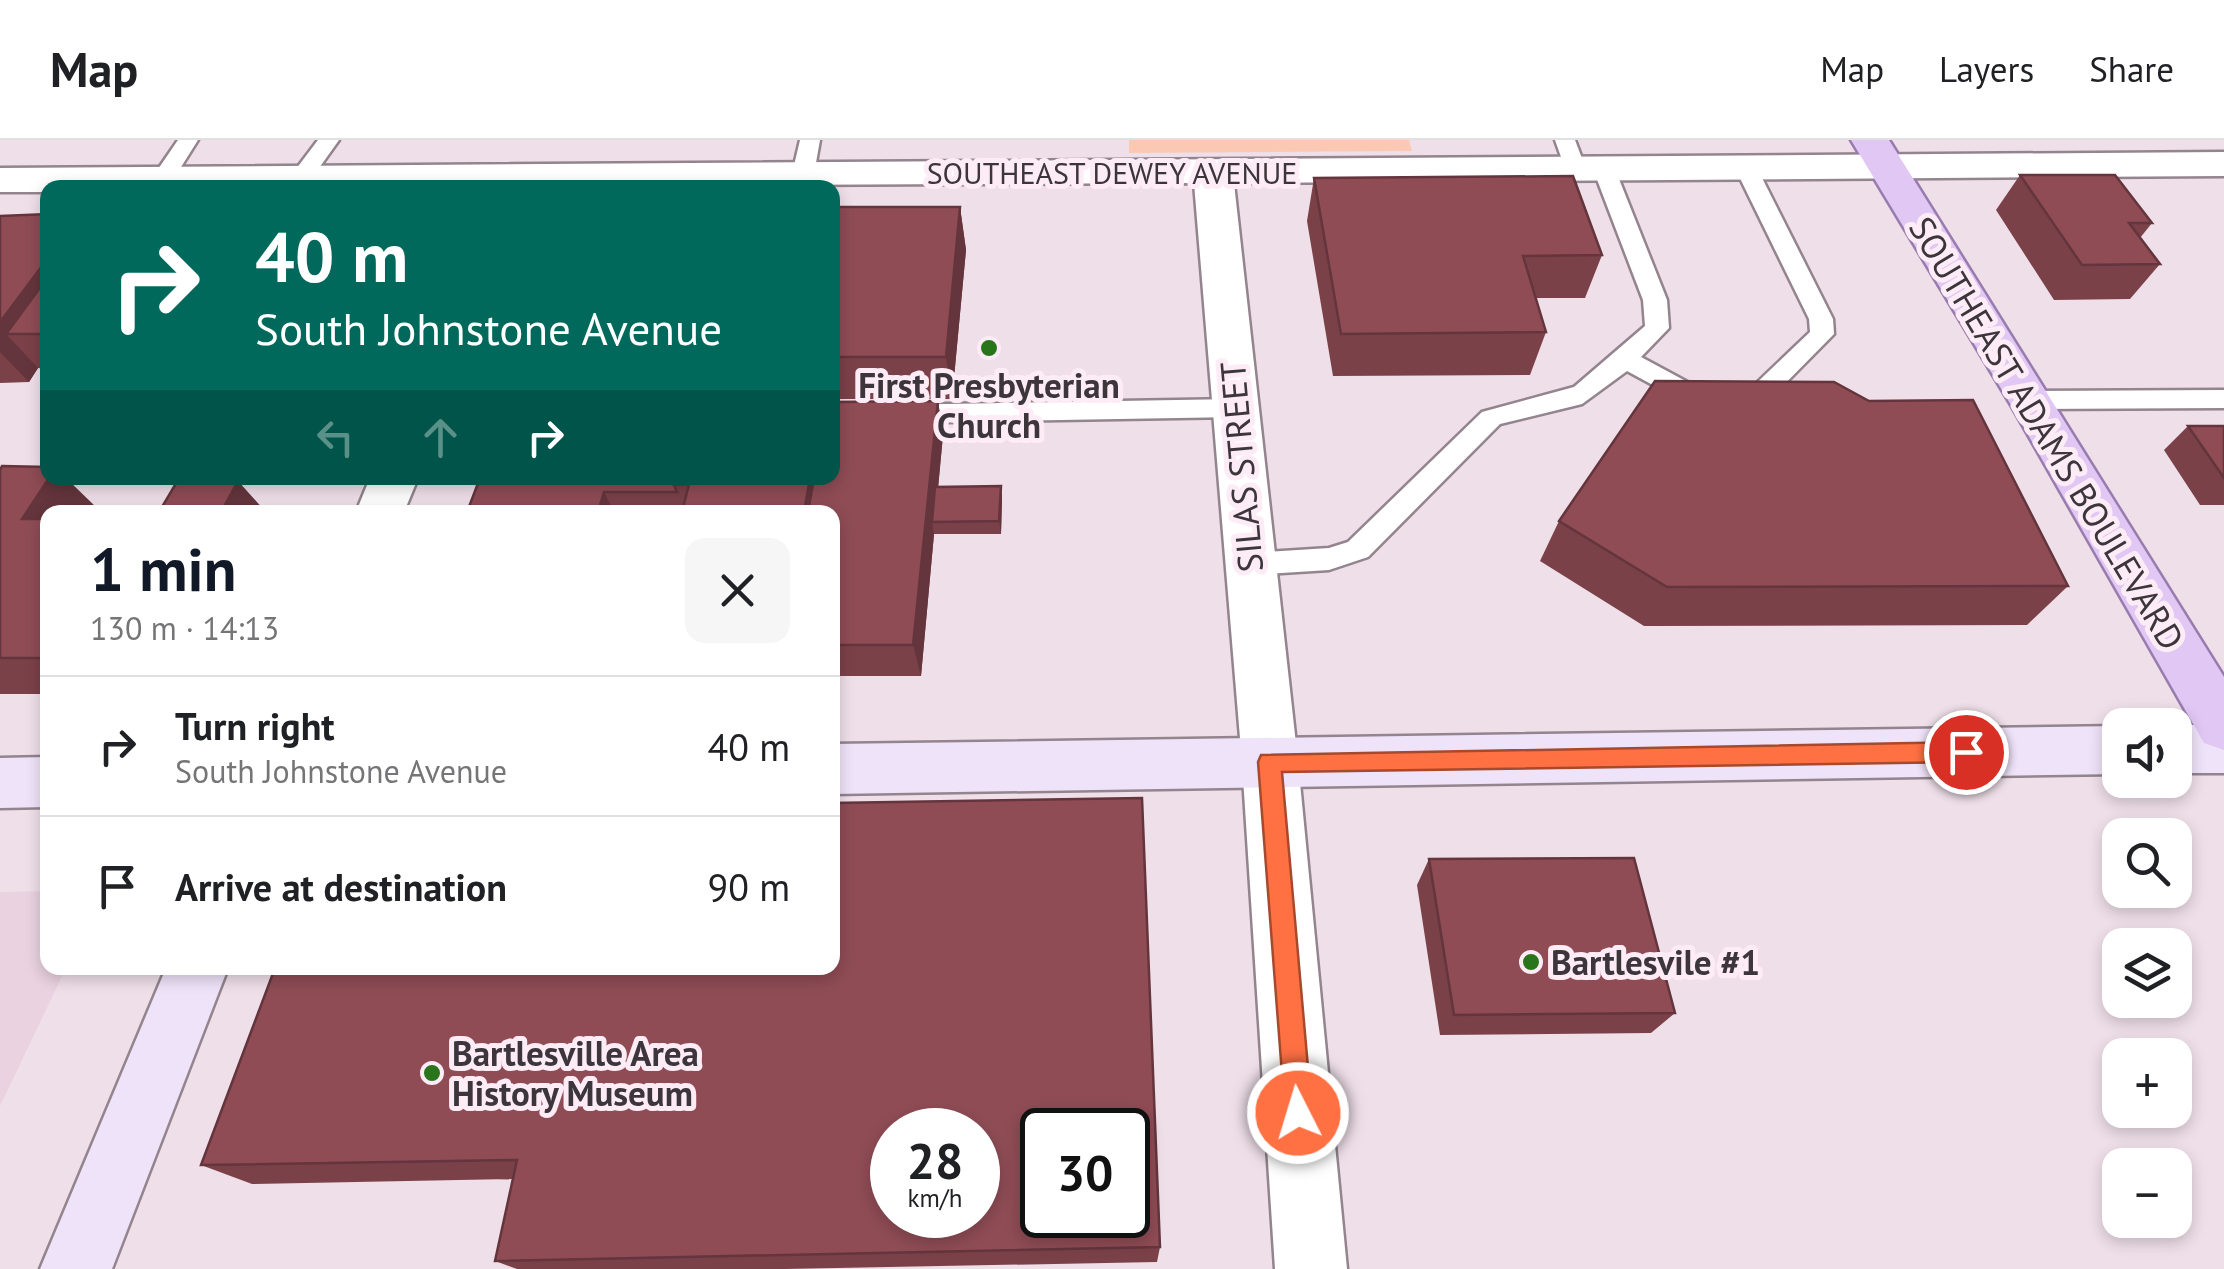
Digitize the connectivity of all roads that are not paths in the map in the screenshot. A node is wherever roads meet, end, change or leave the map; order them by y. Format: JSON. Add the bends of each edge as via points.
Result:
{"nodes":[{"id":1,"x":188,"y":140,"type":"edge"},
{"id":2,"x":1878,"y":153,"type":"edge"},
{"id":3,"x":806,"y":157,"type":"edge"},
{"id":4,"x":1582,"y":159,"type":"edge"},
{"id":5,"x":2224,"y":164,"type":"edge"},
{"id":6,"x":520,"y":168,"type":"edge"},
{"id":7,"x":1746,"y":168,"type":"junction"},
{"id":8,"x":322,"y":170,"type":"edge"},
{"id":9,"x":1214,"y":172,"type":"junction"},
{"id":10,"x":163,"y":178,"type":"junction"},
{"id":11,"x":0,"y":180,"type":"edge"},
{"id":12,"x":1623,"y":358,"type":"junction"},
{"id":13,"x":2224,"y":399,"type":"edge"},
{"id":14,"x":2032,"y":400,"type":"junction"},
{"id":15,"x":1236,"y":408,"type":"junction"},
{"id":16,"x":840,"y":415,"type":"edge"},
{"id":17,"x":1250,"y":564,"type":"junction"},
{"id":18,"x":2224,"y":726,"type":"edge"},
{"id":19,"x":2224,"y":748,"type":"edge"},
{"id":20,"x":2192,"y":749,"type":"edge"},
{"id":21,"x":2102,"y":750,"type":"edge"},
{"id":22,"x":1270,"y":762,"type":"junction"},
{"id":23,"x":840,"y":769,"type":"edge"},
{"id":24,"x":40,"y":782,"type":"edge"},
{"id":25,"x":0,"y":783,"type":"edge"},
{"id":26,"x":194,"y":975,"type":"edge"},
{"id":27,"x":76,"y":1269,"type":"edge"},
{"id":28,"x":1311,"y":1269,"type":"edge"}],
"edges":[{"from":1,"to":10,"type":"lane"},
{"from":2,"to":5,"type":"street","name":"SOUTHEAST DEWEY AVENUE"},
{"from":2,"to":7,"type":"street","name":"SOUTHEAST DEWEY AVENUE"},
{"from":2,"to":14,"type":"main road","name":"SOUTHEAST ADAMS BOULEVARD"},
{"from":3,"to":6,"type":"street","name":"SOUTHEAST DEWEY AVENUE"},
{"from":3,"to":9,"type":"street","name":"SOUTHEAST DEWEY AVENUE"},
{"from":4,"to":7,"type":"street","name":"SOUTHEAST DEWEY AVENUE"},
{"from":4,"to":9,"type":"street","name":"SOUTHEAST DEWEY AVENUE"},
{"from":4,"to":12,"type":"lane","via":[[1655,300],[1657,328]]},
{"from":6,"to":8,"type":"street","name":"SOUTHEAST DEWEY AVENUE"},
{"from":7,"to":12,"type":"lane","via":[[1821,319],[1822,334],[1753,401],[1736,405],[1698,399]]},
{"from":8,"to":10,"type":"street","name":"SOUTHEAST DEWEY AVENUE"},
{"from":9,"to":15,"type":"street","name":"SILAS STREET"},
{"from":10,"to":11,"type":"street","name":"SOUTHEAST DEWEY AVENUE"},
{"from":12,"to":17,"type":"lane","via":[[1579,397],[1507,408],[1490,418],[1358,550],[1330,559]]},
{"from":13,"to":14,"type":"lane"},
{"from":14,"to":18,"type":"main road","name":"SOUTHEAST ADAMS BOULEVARD"},
{"from":15,"to":16,"type":"lane"},
{"from":15,"to":17,"type":"street","name":"SILAS STREET"},
{"from":17,"to":22,"type":"street","name":"SILAS STREET"},
{"from":19,"to":20,"type":"street"},
{"from":21,"to":22,"type":"street"},
{"from":22,"to":23,"type":"street"},
{"from":22,"to":28,"type":"street","name":"SILAS STREET"},
{"from":24,"to":25,"type":"street"},
{"from":26,"to":27,"type":"street"}]}
